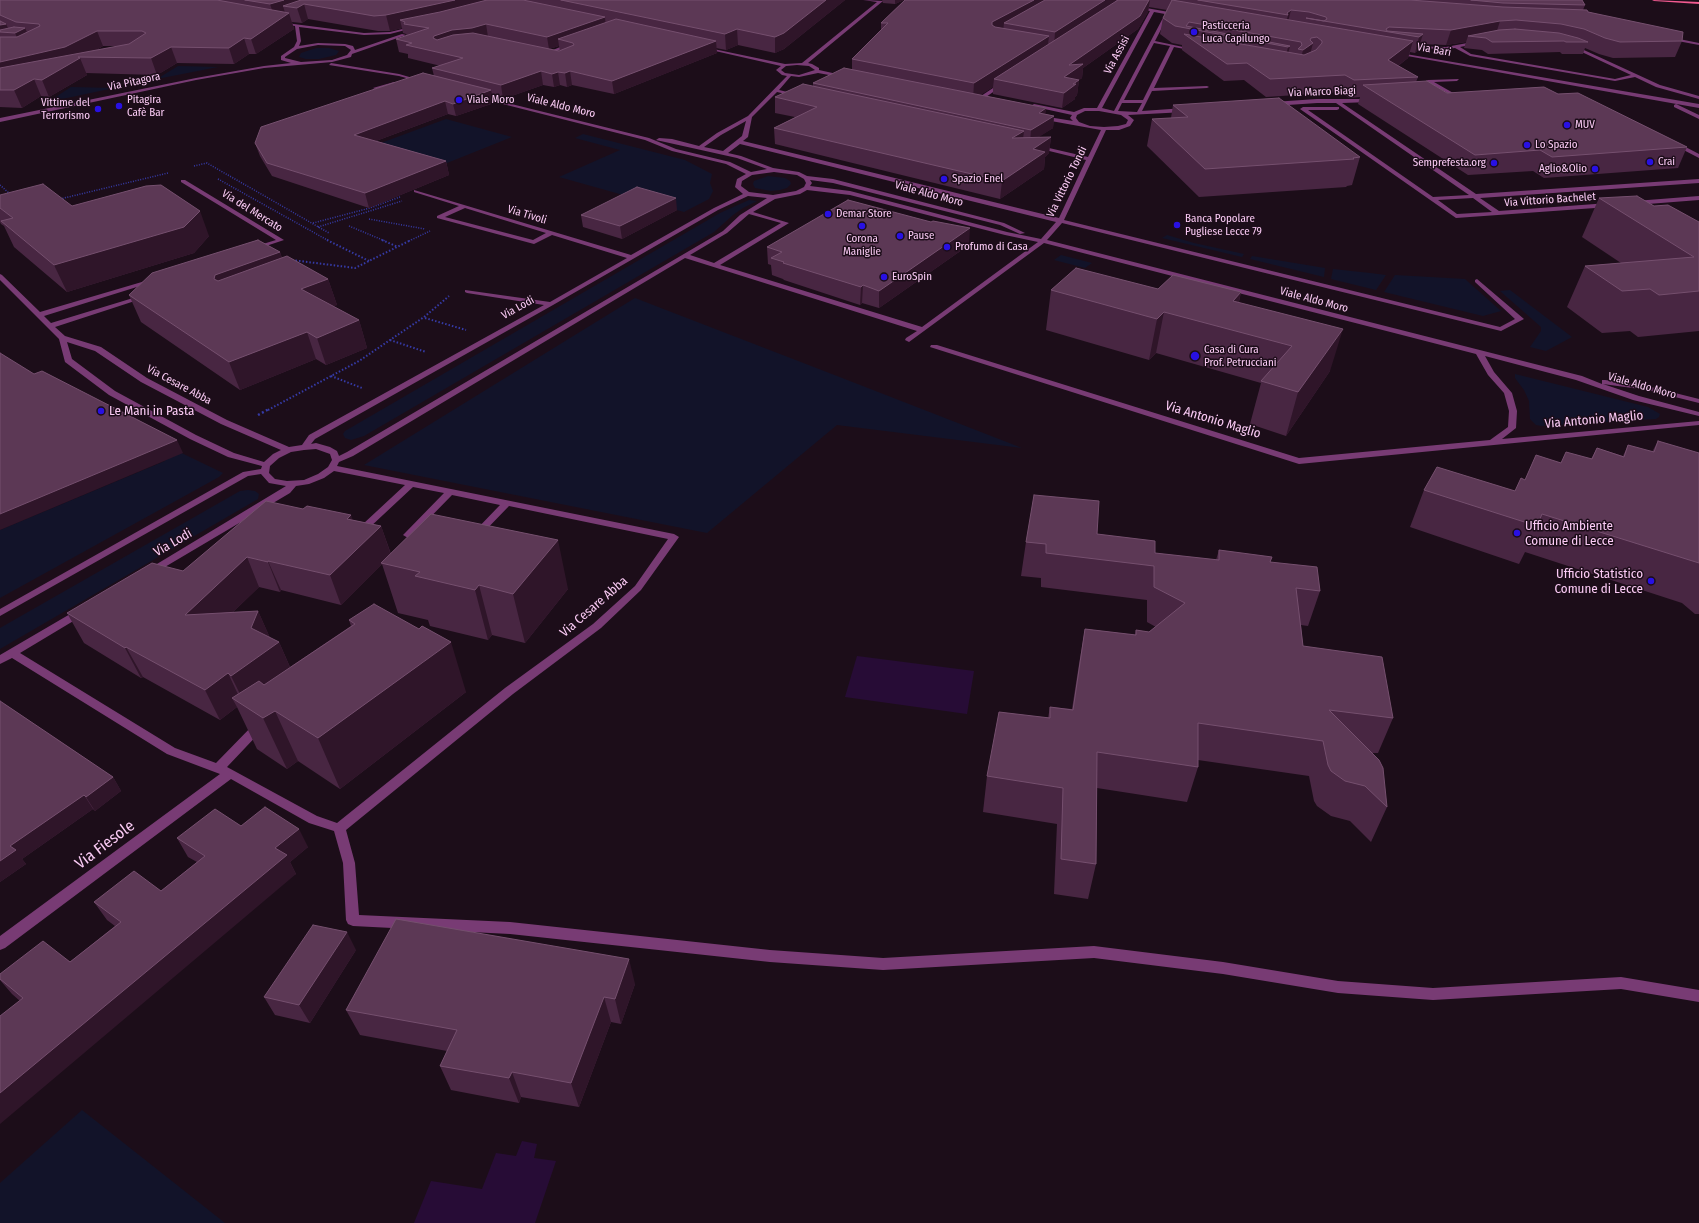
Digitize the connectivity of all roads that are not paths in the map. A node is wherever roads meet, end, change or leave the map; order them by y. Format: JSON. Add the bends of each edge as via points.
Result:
{"nodes":[{"id":1,"x":865,"y":0,"type":"edge"},
{"id":2,"x":1654,"y":0,"type":"edge"},
{"id":3,"x":1699,"y":4,"type":"edge"},
{"id":4,"x":1130,"y":6,"type":"edge"},
{"id":5,"x":1153,"y":10,"type":"junction"},
{"id":6,"x":1168,"y":13,"type":"junction"},
{"id":7,"x":1182,"y":15,"type":"edge"},
{"id":8,"x":285,"y":19,"type":"edge"},
{"id":9,"x":297,"y":26,"type":"junction"},
{"id":10,"x":419,"y":26,"type":"edge"},
{"id":11,"x":310,"y":32,"type":"dead end"},
{"id":12,"x":1660,"y":37,"type":"edge"},
{"id":13,"x":318,"y":38,"type":"dead end"},
{"id":14,"x":366,"y":40,"type":"dead end"},
{"id":15,"x":1487,"y":40,"type":"edge"},
{"id":16,"x":352,"y":42,"type":"dead end"},
{"id":17,"x":577,"y":42,"type":"edge"},
{"id":18,"x":1153,"y":42,"type":"junction"},
{"id":19,"x":330,"y":44,"type":"junction"},
{"id":20,"x":335,"y":44,"type":"junction"},
{"id":21,"x":1562,"y":44,"type":"edge"},
{"id":22,"x":1699,"y":44,"type":"edge"},
{"id":23,"x":1172,"y":46,"type":"junction"},
{"id":24,"x":1400,"y":46,"type":"edge"},
{"id":25,"x":1456,"y":46,"type":"junction"},
{"id":26,"x":700,"y":47,"type":"edge"},
{"id":27,"x":296,"y":48,"type":"junction"},
{"id":28,"x":542,"y":50,"type":"edge"},
{"id":29,"x":550,"y":52,"type":"junction"},
{"id":30,"x":1202,"y":52,"type":"edge"},
{"id":31,"x":1391,"y":52,"type":"edge"},
{"id":32,"x":557,"y":54,"type":"edge"},
{"id":33,"x":1470,"y":55,"type":"junction"},
{"id":34,"x":283,"y":56,"type":"junction"},
{"id":35,"x":351,"y":56,"type":"junction"},
{"id":36,"x":277,"y":58,"type":"dead end"},
{"id":37,"x":264,"y":62,"type":"dead end"},
{"id":38,"x":321,"y":63,"type":"junction"},
{"id":39,"x":363,"y":63,"type":"dead end"},
{"id":40,"x":302,"y":64,"type":"junction"},
{"id":41,"x":804,"y":64,"type":"junction"},
{"id":42,"x":1459,"y":64,"type":"junction"},
{"id":43,"x":785,"y":65,"type":"junction"},
{"id":44,"x":817,"y":71,"type":"junction"},
{"id":45,"x":790,"y":75,"type":"junction"},
{"id":46,"x":400,"y":76,"type":"junction"},
{"id":47,"x":1635,"y":76,"type":"junction"},
{"id":48,"x":846,"y":77,"type":"edge"},
{"id":49,"x":196,"y":79,"type":"junction"},
{"id":50,"x":412,"y":79,"type":"junction"},
{"id":51,"x":1010,"y":80,"type":"edge"},
{"id":52,"x":1457,"y":80,"type":"dead end"},
{"id":53,"x":1615,"y":80,"type":"junction"},
{"id":54,"x":427,"y":82,"type":"edge"},
{"id":55,"x":1624,"y":84,"type":"dead end"},
{"id":56,"x":1207,"y":87,"type":"dead end"},
{"id":57,"x":375,"y":88,"type":"edge"},
{"id":58,"x":1627,"y":89,"type":"dead end"},
{"id":59,"x":775,"y":90,"type":"junction"},
{"id":60,"x":1150,"y":90,"type":"junction"},
{"id":61,"x":473,"y":94,"type":"edge"},
{"id":62,"x":1453,"y":95,"type":"junction"},
{"id":63,"x":1460,"y":95,"type":"edge"},
{"id":64,"x":1631,"y":95,"type":"junction"},
{"id":65,"x":985,"y":96,"type":"junction"},
{"id":66,"x":1446,"y":96,"type":"edge"},
{"id":67,"x":805,"y":97,"type":"edge"},
{"id":68,"x":992,"y":98,"type":"edge"},
{"id":69,"x":1699,"y":98,"type":"edge"},
{"id":70,"x":1378,"y":100,"type":"edge"},
{"id":71,"x":1144,"y":101,"type":"junction"},
{"id":72,"x":1665,"y":101,"type":"junction"},
{"id":73,"x":966,"y":102,"type":"edge"},
{"id":74,"x":1121,"y":102,"type":"junction"},
{"id":75,"x":1337,"y":102,"type":"junction"},
{"id":76,"x":973,"y":104,"type":"junction"},
{"id":77,"x":1269,"y":104,"type":"edge"},
{"id":78,"x":981,"y":105,"type":"edge"},
{"id":79,"x":1030,"y":105,"type":"edge"},
{"id":80,"x":1699,"y":106,"type":"edge"},
{"id":81,"x":1345,"y":107,"type":"junction"},
{"id":82,"x":1099,"y":109,"type":"junction"},
{"id":83,"x":1190,"y":109,"type":"edge"},
{"id":84,"x":1303,"y":109,"type":"junction"},
{"id":85,"x":1295,"y":110,"type":"edge"},
{"id":86,"x":1116,"y":111,"type":"junction"},
{"id":87,"x":1139,"y":112,"type":"junction"},
{"id":88,"x":1075,"y":114,"type":"junction"},
{"id":89,"x":1123,"y":114,"type":"junction"},
{"id":90,"x":1033,"y":116,"type":"edge"},
{"id":91,"x":1699,"y":117,"type":"edge"},
{"id":92,"x":750,"y":118,"type":"junction"},
{"id":93,"x":1162,"y":118,"type":"edge"},
{"id":94,"x":2,"y":120,"type":"edge"},
{"id":95,"x":1131,"y":120,"type":"junction"},
{"id":96,"x":1077,"y":123,"type":"junction"},
{"id":97,"x":1104,"y":129,"type":"junction"},
{"id":98,"x":647,"y":139,"type":"junction"},
{"id":99,"x":740,"y":142,"type":"junction"},
{"id":100,"x":1671,"y":142,"type":"edge"},
{"id":101,"x":1028,"y":145,"type":"edge"},
{"id":102,"x":701,"y":148,"type":"junction"},
{"id":103,"x":724,"y":153,"type":"junction"},
{"id":104,"x":1699,"y":156,"type":"edge"},
{"id":105,"x":1089,"y":159,"type":"junction"},
{"id":106,"x":774,"y":170,"type":"junction"},
{"id":107,"x":750,"y":174,"type":"junction"},
{"id":108,"x":806,"y":178,"type":"junction"},
{"id":109,"x":184,"y":181,"type":"dead end"},
{"id":110,"x":1699,"y":181,"type":"edge"},
{"id":111,"x":806,"y":188,"type":"junction"},
{"id":112,"x":416,"y":191,"type":"dead end"},
{"id":113,"x":747,"y":194,"type":"junction"},
{"id":114,"x":1474,"y":196,"type":"junction"},
{"id":115,"x":773,"y":198,"type":"junction"},
{"id":116,"x":1699,"y":198,"type":"edge"},
{"id":117,"x":1433,"y":199,"type":"junction"},
{"id":118,"x":1630,"y":204,"type":"edge"},
{"id":119,"x":1614,"y":205,"type":"edge"},
{"id":120,"x":465,"y":206,"type":"junction"},
{"id":121,"x":748,"y":212,"type":"junction"},
{"id":122,"x":1499,"y":214,"type":"junction"},
{"id":123,"x":1061,"y":220,"type":"junction"},
{"id":124,"x":550,"y":233,"type":"junction"},
{"id":125,"x":1043,"y":241,"type":"junction"},
{"id":126,"x":250,"y":249,"type":"edge"},
{"id":127,"x":685,"y":256,"type":"junction"},
{"id":128,"x":631,"y":257,"type":"junction"},
{"id":129,"x":715,"y":265,"type":"junction"},
{"id":130,"x":0,"y":276,"type":"edge"},
{"id":131,"x":159,"y":278,"type":"edge"},
{"id":132,"x":1476,"y":280,"type":"dead end"},
{"id":133,"x":467,"y":291,"type":"dead end"},
{"id":134,"x":151,"y":294,"type":"edge"},
{"id":135,"x":551,"y":304,"type":"junction"},
{"id":136,"x":39,"y":315,"type":"junction"},
{"id":137,"x":49,"y":326,"type":"junction"},
{"id":138,"x":923,"y":330,"type":"junction"},
{"id":139,"x":62,"y":338,"type":"junction"},
{"id":140,"x":909,"y":340,"type":"dead end"},
{"id":141,"x":934,"y":347,"type":"dead end"},
{"id":142,"x":1479,"y":353,"type":"junction"},
{"id":143,"x":1580,"y":378,"type":"junction"},
{"id":144,"x":1699,"y":401,"type":"edge"},
{"id":145,"x":1699,"y":414,"type":"edge"},
{"id":146,"x":1699,"y":423,"type":"edge"},
{"id":147,"x":1492,"y":442,"type":"junction"},
{"id":148,"x":304,"y":447,"type":"junction"},
{"id":149,"x":288,"y":450,"type":"junction"},
{"id":150,"x":334,"y":464,"type":"junction"},
{"id":151,"x":266,"y":468,"type":"junction"},
{"id":152,"x":294,"y":483,"type":"junction"},
{"id":153,"x":411,"y":484,"type":"junction"},
{"id":154,"x":450,"y":492,"type":"junction"},
{"id":155,"x":507,"y":503,"type":"junction"},
{"id":156,"x":366,"y":526,"type":"edge"},
{"id":157,"x":408,"y":535,"type":"edge"},
{"id":158,"x":472,"y":540,"type":"edge"},
{"id":159,"x":141,"y":577,"type":"edge"},
{"id":160,"x":86,"y":609,"type":"edge"},
{"id":161,"x":0,"y":613,"type":"edge"},
{"id":162,"x":12,"y":653,"type":"junction"},
{"id":163,"x":0,"y":660,"type":"edge"},
{"id":164,"x":264,"y":720,"type":"edge"},
{"id":165,"x":219,"y":768,"type":"junction"},
{"id":166,"x":230,"y":773,"type":"junction"},
{"id":167,"x":339,"y":828,"type":"junction"},
{"id":168,"x":0,"y":944,"type":"edge"},
{"id":169,"x":1699,"y":996,"type":"edge"}],
"edges":[{"from":1,"to":41,"type":"street","via":[[881,1]]},
{"from":2,"to":3,"type":"main road"},
{"from":4,"to":5,"type":"street"},
{"from":5,"to":6,"type":"street"},
{"from":5,"to":82,"type":"street","name":"Via Assisi"},
{"from":6,"to":7,"type":"street"},
{"from":6,"to":18,"type":"street","name":"Via Assisi"},
{"from":8,"to":9,"type":"street","via":[[274,22]]},
{"from":9,"to":10,"type":"street","via":[[364,34],[390,33]]},
{"from":9,"to":11,"type":"street"},
{"from":9,"to":27,"type":"street","via":[[299,41]]},
{"from":12,"to":22,"type":"street"},
{"from":13,"to":19,"type":"street"},
{"from":14,"to":35,"type":"street","name":"Via Pitagora","via":[[422,29]]},
{"from":15,"to":25,"type":"street"},
{"from":16,"to":20,"type":"street"},
{"from":17,"to":29,"type":"street"},
{"from":18,"to":23,"type":"street"},
{"from":18,"to":74,"type":"street","name":"Via Assisi"},
{"from":19,"to":20,"type":"street"},
{"from":19,"to":27,"type":"street"},
{"from":20,"to":35,"type":"street","via":[[351,47]]},
{"from":21,"to":47,"type":"street","via":[[1576,47]]},
{"from":23,"to":30,"type":"street"},
{"from":23,"to":60,"type":"street"},
{"from":24,"to":25,"type":"street"},
{"from":25,"to":33,"type":"street"},
{"from":26,"to":43,"type":"street"},
{"from":27,"to":34,"type":"street"},
{"from":28,"to":29,"type":"street"},
{"from":29,"to":32,"type":"street"},
{"from":31,"to":42,"type":"street","name":"Via Bari"},
{"from":33,"to":42,"type":"street"},
{"from":33,"to":53,"type":"street"},
{"from":34,"to":36,"type":"street"},
{"from":34,"to":40,"type":"street","name":"Via Pitagora","via":[[287,61]]},
{"from":35,"to":38,"type":"street","name":"Via Pitagora"},
{"from":37,"to":49,"type":"street","name":"Via Pitagora"},
{"from":38,"to":40,"type":"street","name":"Via Pitagora"},
{"from":38,"to":46,"type":"street","via":[[341,64]]},
{"from":39,"to":46,"type":"street"},
{"from":40,"to":49,"type":"street","name":"Via Pitagora","via":[[264,67]]},
{"from":41,"to":43,"type":"street"},
{"from":41,"to":44,"type":"street","via":[[815,67]]},
{"from":42,"to":64,"type":"street","name":"Via Bari"},
{"from":43,"to":45,"type":"street","via":[[778,70]]},
{"from":44,"to":45,"type":"street","via":[[807,75]]},
{"from":44,"to":48,"type":"street"},
{"from":45,"to":59,"type":"street"},
{"from":46,"to":50,"type":"street"},
{"from":47,"to":53,"type":"street"},
{"from":47,"to":69,"type":"street"},
{"from":49,"to":94,"type":"street","name":"Via Pitagora"},
{"from":50,"to":54,"type":"street"},
{"from":50,"to":57,"type":"street"},
{"from":51,"to":65,"type":"street"},
{"from":52,"to":62,"type":"street","via":[[1428,81]]},
{"from":53,"to":55,"type":"street"},
{"from":56,"to":60,"type":"street"},
{"from":58,"to":64,"type":"street"},
{"from":59,"to":67,"type":"street"},
{"from":59,"to":92,"type":"street"},
{"from":60,"to":71,"type":"street"},
{"from":61,"to":98,"type":"street","name":"Viale Aldo Moro"},
{"from":62,"to":63,"type":"street"},
{"from":62,"to":66,"type":"street"},
{"from":64,"to":72,"type":"street","name":"Via Bari"},
{"from":65,"to":68,"type":"street"},
{"from":65,"to":76,"type":"street"},
{"from":70,"to":75,"type":"street","name":"Via Marco Biagi"},
{"from":71,"to":74,"type":"street"},
{"from":71,"to":87,"type":"street"},
{"from":72,"to":80,"type":"street","name":"Via Bari"},
{"from":72,"to":91,"type":"street"},
{"from":73,"to":76,"type":"street"},
{"from":74,"to":86,"type":"street","name":"Via Assisi"},
{"from":75,"to":77,"type":"street","name":"Via Marco Biagi"},
{"from":75,"to":81,"type":"street","name":"Via Vittorio Bachelet"},
{"from":76,"to":78,"type":"street"},
{"from":79,"to":88,"type":"street"},
{"from":81,"to":84,"type":"street","name":"Via Marco Biagi"},
{"from":81,"to":114,"type":"street","name":"Via Vittorio Bachelet"},
{"from":82,"to":86,"type":"street"},
{"from":82,"to":88,"type":"street","via":[[1084,110]]},
{"from":83,"to":87,"type":"street"},
{"from":84,"to":85,"type":"street","name":"Via Marco Biagi"},
{"from":84,"to":117,"type":"street","name":"Via Vittorio Bachelet"},
{"from":86,"to":89,"type":"street"},
{"from":87,"to":89,"type":"street"},
{"from":88,"to":96,"type":"street","via":[[1073,118]]},
{"from":89,"to":95,"type":"street"},
{"from":90,"to":96,"type":"street"},
{"from":92,"to":99,"type":"street","via":[[745,137]]},
{"from":92,"to":102,"type":"street","via":[[719,134]]},
{"from":93,"to":95,"type":"street"},
{"from":95,"to":97,"type":"street","via":[[1119,128]]},
{"from":96,"to":97,"type":"street"},
{"from":97,"to":105,"type":"street","name":"Via Vittorio Tondi"},
{"from":98,"to":102,"type":"street","name":"Viale Aldo Moro","via":[[672,141]]},
{"from":98,"to":107,"type":"street","name":"Viale Aldo Moro","via":[[674,150],[728,163]]},
{"from":99,"to":103,"type":"street"},
{"from":99,"to":123,"type":"street"},
{"from":100,"to":104,"type":"street"},
{"from":101,"to":105,"type":"street"},
{"from":102,"to":103,"type":"street","name":"Viale Aldo Moro"},
{"from":103,"to":106,"type":"street","name":"Viale Aldo Moro"},
{"from":105,"to":123,"type":"street","name":"Via Vittorio Tondi"},
{"from":106,"to":107,"type":"street","name":"Viale Aldo Moro"},
{"from":106,"to":108,"type":"street","name":"Viale Aldo Moro","via":[[799,174]]},
{"from":107,"to":113,"type":"street","via":[[739,180],[738,187]]},
{"from":108,"to":111,"type":"street","via":[[809,183]]},
{"from":108,"to":125,"type":"street","name":"Viale Aldo Moro","via":[[833,181],[994,222]]},
{"from":109,"to":126,"type":"street","name":"Via del Mercato","via":[[281,240]]},
{"from":110,"to":114,"type":"street","name":"Via Vittorio Bachelet"},
{"from":111,"to":115,"type":"street","name":"Viale Aldo Moro","via":[[798,193]]},
{"from":111,"to":125,"type":"street","name":"Viale Aldo Moro","via":[[850,193]]},
{"from":112,"to":120,"type":"street","name":"Via Tivoli"},
{"from":113,"to":115,"type":"street","name":"Viale Aldo Moro"},
{"from":113,"to":128,"type":"street","name":"Via Lodi"},
{"from":114,"to":117,"type":"street","name":"Via Vittorio Bachelet"},
{"from":114,"to":122,"type":"street","name":"Via Vittorio Bachelet"},
{"from":115,"to":121,"type":"street"},
{"from":116,"to":118,"type":"street"},
{"from":117,"to":122,"type":"street","name":"Via Vittorio Bachelet","via":[[1456,216]]},
{"from":119,"to":122,"type":"street","name":"Via Vittorio Bachelet"},
{"from":120,"to":124,"type":"street","name":"Via Tivoli"},
{"from":120,"to":124,"type":"street","via":[[439,217],[534,242]]},
{"from":121,"to":127,"type":"street","via":[[725,232]]},
{"from":121,"to":129,"type":"street","via":[[786,223]]},
{"from":123,"to":125,"type":"street","name":"Via Vittorio Tondi"},
{"from":123,"to":132,"type":"street","via":[[1501,329],[1520,319]]},
{"from":124,"to":128,"type":"street","name":"Via Tivoli"},
{"from":125,"to":138,"type":"street"},
{"from":125,"to":142,"type":"street","name":"Viale Aldo Moro"},
{"from":127,"to":129,"type":"street"},
{"from":127,"to":150,"type":"street"},
{"from":128,"to":135,"type":"street","name":"Via Lodi"},
{"from":129,"to":138,"type":"street"},
{"from":130,"to":136,"type":"street","name":"Via Cesare Abba"},
{"from":131,"to":136,"type":"street"},
{"from":133,"to":135,"type":"street"},
{"from":134,"to":137,"type":"street"},
{"from":135,"to":148,"type":"street","name":"Via Lodi","via":[[312,437]]},
{"from":136,"to":137,"type":"street","name":"Via Cesare Abba"},
{"from":137,"to":139,"type":"street","name":"Via Cesare Abba"},
{"from":138,"to":140,"type":"street"},
{"from":139,"to":149,"type":"street","name":"Via Cesare Abba","via":[[98,349],[144,380],[224,422]]},
{"from":139,"to":151,"type":"street","via":[[68,360],[112,393],[193,437]]},
{"from":141,"to":147,"type":"street","name":"Via Antonio Maglio","via":[[1300,461]]},
{"from":142,"to":143,"type":"street","name":"Viale Aldo Moro"},
{"from":142,"to":147,"type":"street","name":"Via Antonio Maglio","via":[[1508,393],[1513,411],[1512,428]]},
{"from":143,"to":144,"type":"street","name":"Viale Aldo Moro","via":[[1646,388]]},
{"from":143,"to":145,"type":"street","name":"Viale Aldo Moro","via":[[1636,398]]},
{"from":146,"to":147,"type":"street","name":"Via Antonio Maglio"},
{"from":148,"to":149,"type":"street"},
{"from":148,"to":150,"type":"street","via":[[316,446],[327,449],[334,453]]},
{"from":149,"to":151,"type":"street","via":[[276,456]]},
{"from":150,"to":152,"type":"street","via":[[321,476],[306,482]]},
{"from":150,"to":153,"type":"street","name":"Via Cesare Abba"},
{"from":151,"to":152,"type":"street","via":[[265,474],[272,481]]},
{"from":151,"to":161,"type":"street","name":"Via Lodi","via":[[246,474]]},
{"from":152,"to":159,"type":"street","name":"Via Lodi","via":[[286,491]]},
{"from":153,"to":154,"type":"street","name":"Via Cesare Abba"},
{"from":153,"to":156,"type":"street"},
{"from":154,"to":155,"type":"street","name":"Via Cesare Abba"},
{"from":154,"to":157,"type":"street"},
{"from":155,"to":158,"type":"street"},
{"from":155,"to":167,"type":"street","name":"Via Cesare Abba","via":[[674,537],[638,588],[597,626],[509,691]]},
{"from":160,"to":162,"type":"street"},
{"from":162,"to":163,"type":"street"},
{"from":162,"to":165,"type":"street","via":[[171,751]]},
{"from":164,"to":165,"type":"street"},
{"from":165,"to":166,"type":"street"},
{"from":166,"to":167,"type":"street","via":[[313,820]]},
{"from":166,"to":168,"type":"street","name":"Via Fiesole"},
{"from":167,"to":169,"type":"street","via":[[349,863],[353,920],[510,928],[770,956],[883,964],[1094,952],[1224,968],[1346,988],[1433,994],[1621,983]]}]}
